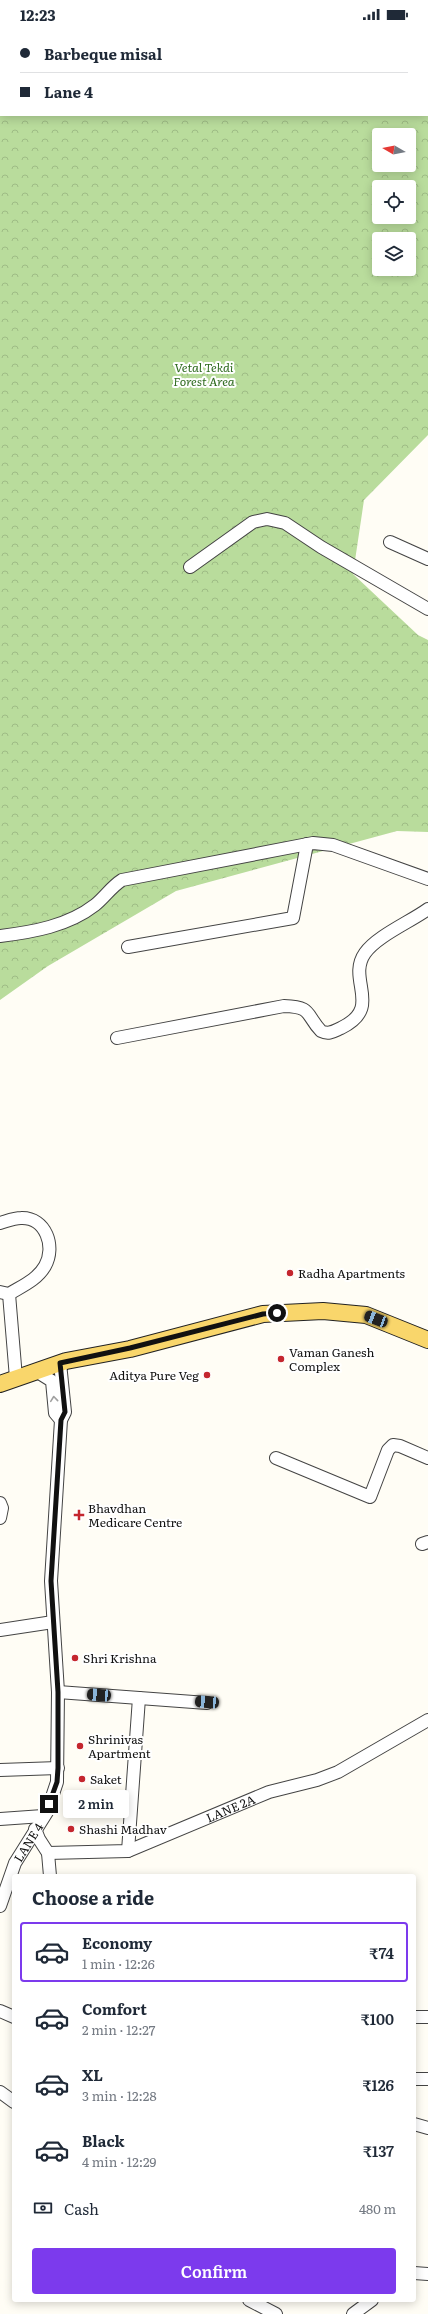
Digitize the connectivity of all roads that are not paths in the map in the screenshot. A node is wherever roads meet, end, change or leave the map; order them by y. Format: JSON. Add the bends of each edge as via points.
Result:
{"nodes":[{"id":1,"x":390,"y":542,"type":"dead end"},
{"id":2,"x":428,"y":559,"type":"edge"},
{"id":3,"x":190,"y":567,"type":"dead end"},
{"id":4,"x":428,"y":609,"type":"edge"},
{"id":5,"x":307,"y":844,"type":"junction"},
{"id":6,"x":428,"y":879,"type":"edge"},
{"id":7,"x":428,"y":909,"type":"edge"},
{"id":8,"x":0,"y":936,"type":"edge"},
{"id":9,"x":128,"y":947,"type":"dead end"},
{"id":10,"x":117,"y":1038,"type":"dead end"},
{"id":11,"x":0,"y":1223,"type":"edge"},
{"id":12,"x":4,"y":1293,"type":"edge"},
{"id":13,"x":428,"y":1340,"type":"edge"},
{"id":14,"x":60,"y":1363,"type":"junction"},
{"id":15,"x":36,"y":1371,"type":"junction"},
{"id":16,"x":16,"y":1378,"type":"junction"},
{"id":17,"x":0,"y":1384,"type":"edge"},
{"id":18,"x":61,"y":1420,"type":"junction"},
{"id":19,"x":276,"y":1458,"type":"dead end"},
{"id":20,"x":428,"y":1458,"type":"edge"},
{"id":21,"x":0,"y":1503,"type":"edge"},
{"id":22,"x":0,"y":1518,"type":"edge"},
{"id":23,"x":53,"y":1622,"type":"junction"},
{"id":24,"x":0,"y":1630,"type":"edge"},
{"id":25,"x":58,"y":1692,"type":"junction"},
{"id":26,"x":140,"y":1698,"type":"junction"},
{"id":27,"x":207,"y":1702,"type":"dead end"},
{"id":28,"x":428,"y":1720,"type":"edge"},
{"id":29,"x":58,"y":1768,"type":"junction"},
{"id":30,"x":0,"y":1770,"type":"edge"},
{"id":31,"x":43,"y":1816,"type":"junction"},
{"id":32,"x":0,"y":1819,"type":"edge"},
{"id":33,"x":35,"y":1829,"type":"junction"},
{"id":34,"x":128,"y":1851,"type":"junction"},
{"id":35,"x":48,"y":1852,"type":"junction"},
{"id":36,"x":50,"y":1874,"type":"edge"},
{"id":37,"x":5,"y":1880,"type":"edge"},
{"id":38,"x":0,"y":1906,"type":"edge"},
{"id":39,"x":0,"y":2012,"type":"edge"},
{"id":40,"x":12,"y":2016,"type":"edge"},
{"id":41,"x":416,"y":2017,"type":"edge"},
{"id":42,"x":428,"y":2017,"type":"edge"},
{"id":43,"x":416,"y":2079,"type":"edge"},
{"id":44,"x":428,"y":2079,"type":"edge"},
{"id":45,"x":0,"y":2092,"type":"edge"},
{"id":46,"x":12,"y":2101,"type":"edge"},
{"id":47,"x":416,"y":2125,"type":"edge"},
{"id":48,"x":428,"y":2128,"type":"edge"},
{"id":49,"x":416,"y":2273,"type":"edge"},
{"id":50,"x":428,"y":2274,"type":"edge"},
{"id":51,"x":253,"y":2302,"type":"edge"},
{"id":52,"x":369,"y":2302,"type":"edge"},
{"id":53,"x":276,"y":2314,"type":"edge"},
{"id":54,"x":353,"y":2314,"type":"edge"}],
"edges":[{"from":1,"to":2,"type":"street"},
{"from":3,"to":4,"type":"street","via":[[253,522],[267,519],[285,523],[321,547]]},
{"from":5,"to":6,"type":"street","via":[[332,845]]},
{"from":5,"to":8,"type":"street","via":[[122,880],[96,905],[67,921],[44,929]]},
{"from":5,"to":9,"type":"street","via":[[293,918]]},
{"from":7,"to":10,"type":"street","via":[[374,944],[366,953],[360,974],[363,1006],[353,1021],[332,1033],[322,1031],[303,1008],[284,1006]]},
{"from":11,"to":12,"type":"street","via":[[22,1218],[41,1226],[49,1238],[50,1251],[46,1266],[36,1278]]},
{"from":12,"to":16,"type":"street"},
{"from":13,"to":14,"type":"main road","via":[[366,1315],[323,1311],[263,1314]]},
{"from":14,"to":15,"type":"main road"},
{"from":14,"to":18,"type":"street","name":"LANE 4","via":[[65,1412]]},
{"from":15,"to":16,"type":"main road"},
{"from":18,"to":15,"type":"street","name":"LANE 4","one_way":true,"via":[[55,1413],[52,1381]]},
{"from":16,"to":17,"type":"main road"},
{"from":18,"to":23,"type":"street","name":"LANE 4","via":[[51,1581]]},
{"from":19,"to":20,"type":"street","via":[[370,1497],[388,1450],[393,1445]]},
{"from":21,"to":22,"type":"street"},
{"from":23,"to":24,"type":"street"},
{"from":23,"to":25,"type":"street","name":"LANE 4"},
{"from":25,"to":26,"type":"street"},
{"from":25,"to":29,"type":"street","name":"LANE 4"},
{"from":26,"to":27,"type":"street"},
{"from":26,"to":34,"type":"street"},
{"from":28,"to":34,"type":"street","name":"LANE 2A","via":[[338,1772],[270,1792]]},
{"from":29,"to":30,"type":"street"},
{"from":29,"to":31,"type":"street","name":"LANE 4","via":[[57,1782]]},
{"from":31,"to":32,"type":"street"},
{"from":31,"to":33,"type":"street","name":"LANE 4"},
{"from":33,"to":35,"type":"street"},
{"from":33,"to":37,"type":"street","name":"LANE 4"},
{"from":34,"to":35,"type":"street","name":"LANE 2A"},
{"from":35,"to":36,"type":"street"},
{"from":37,"to":38,"type":"street","name":"LANE 4"},
{"from":39,"to":40,"type":"street"},
{"from":41,"to":42,"type":"street"},
{"from":43,"to":44,"type":"street"},
{"from":45,"to":46,"type":"street"},
{"from":47,"to":48,"type":"street"},
{"from":49,"to":50,"type":"street"},
{"from":51,"to":53,"type":"street"},
{"from":52,"to":54,"type":"street"}]}
